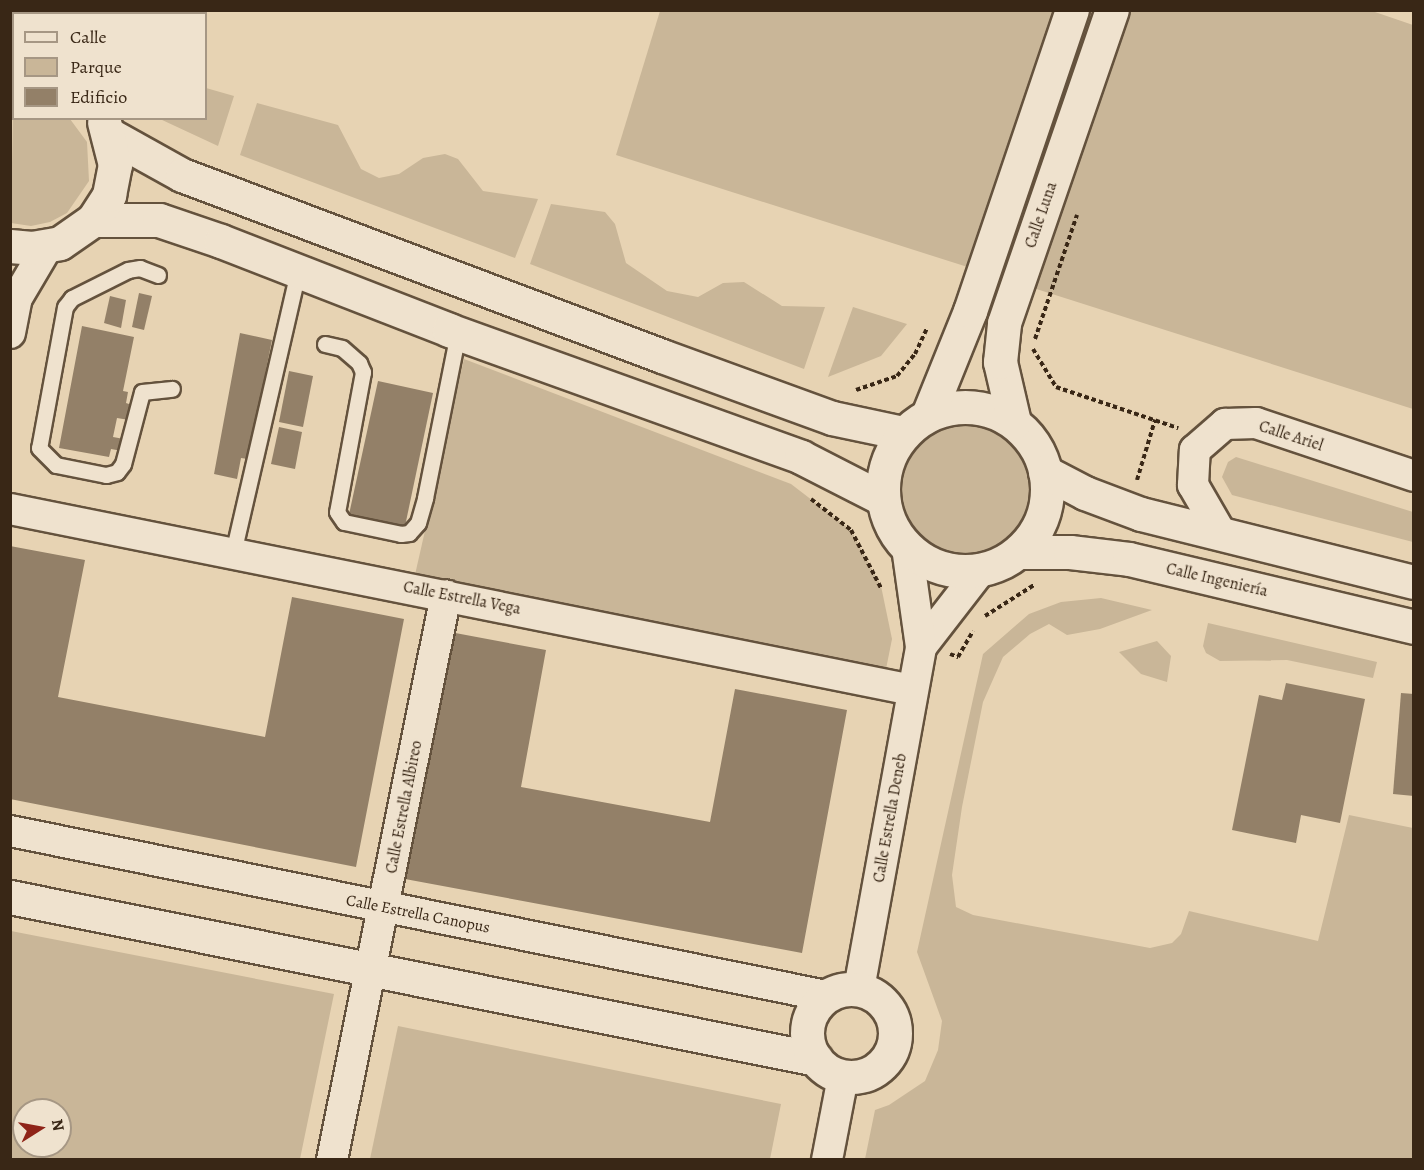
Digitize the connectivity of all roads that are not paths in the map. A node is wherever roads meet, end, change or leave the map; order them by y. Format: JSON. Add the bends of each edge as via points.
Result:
{"nodes":[{"id":1,"x":1072,"y":10,"type":"edge"},
{"id":2,"x":1112,"y":10,"type":"edge"},
{"id":3,"x":106,"y":127,"type":"edge"},
{"id":4,"x":93,"y":220,"type":"junction"},
{"id":5,"x":10,"y":246,"type":"edge"},
{"id":6,"x":47,"y":247,"type":"junction"},
{"id":7,"x":298,"y":271,"type":"junction"},
{"id":8,"x":158,"y":275,"type":"dead end"},
{"id":9,"x":10,"y":333,"type":"edge"},
{"id":10,"x":458,"y":333,"type":"junction"},
{"id":11,"x":325,"y":344,"type":"dead end"},
{"id":12,"x":172,"y":389,"type":"dead end"},
{"id":13,"x":1014,"y":422,"type":"junction"},
{"id":14,"x":916,"y":424,"type":"junction"},
{"id":15,"x":1045,"y":472,"type":"junction"},
{"id":16,"x":1413,"y":476,"type":"edge"},
{"id":17,"x":883,"y":499,"type":"junction"},
{"id":18,"x":10,"y":509,"type":"edge"},
{"id":19,"x":1222,"y":535,"type":"junction"},
{"id":20,"x":907,"y":548,"type":"junction"},
{"id":21,"x":1019,"y":552,"type":"junction"},
{"id":22,"x":233,"y":553,"type":"junction"},
{"id":23,"x":980,"y":571,"type":"junction"},
{"id":24,"x":1413,"y":582,"type":"edge"},
{"id":25,"x":446,"y":595,"type":"junction"},
{"id":26,"x":1413,"y":627,"type":"edge"},
{"id":27,"x":921,"y":647,"type":"junction"},
{"id":28,"x":912,"y":690,"type":"junction"},
{"id":29,"x":10,"y":831,"type":"edge"},
{"id":30,"x":10,"y":897,"type":"edge"},
{"id":31,"x":384,"y":907,"type":"junction"},
{"id":32,"x":372,"y":970,"type":"junction"},
{"id":33,"x":859,"y":989,"type":"junction"},
{"id":34,"x":826,"y":996,"type":"junction"},
{"id":35,"x":816,"y":1059,"type":"junction"},
{"id":36,"x":843,"y":1077,"type":"junction"},
{"id":37,"x":332,"y":1160,"type":"edge"},
{"id":38,"x":827,"y":1160,"type":"edge"}],
"edges":[{"from":1,"to":14,"type":"street","via":[[974,300]]},
{"from":2,"to":13,"type":"street","name":"Calle Luna","via":[[1004,322],[1000,362]]},
{"from":3,"to":4,"type":"street","via":[[113,180]]},
{"from":3,"to":14,"type":"street","via":[[182,175],[831,418]]},
{"from":4,"to":6,"type":"street","via":[[72,237]]},
{"from":4,"to":7,"type":"street","via":[[159,220]]},
{"from":5,"to":6,"type":"street"},
{"from":6,"to":9,"type":"street","via":[[17,298]]},
{"from":7,"to":10,"type":"street"},
{"from":7,"to":22,"type":"lane"},
{"from":8,"to":12,"type":"lane","via":[[140,268],[128,270],[72,298],[65,307],[39,448],[56,465],[106,476],[117,472],[123,464],[142,392]]},
{"from":10,"to":11,"type":"lane","via":[[418,523],[409,533],[401,534],[344,522],[337,512],[363,372],[342,348]]},
{"from":10,"to":17,"type":"street","via":[[801,457]]},
{"from":13,"to":14,"type":"street","via":[[987,409],[957,407]]},
{"from":13,"to":15,"type":"street","via":[[1034,444]]},
{"from":14,"to":17,"type":"street","via":[[886,464]]},
{"from":15,"to":19,"type":"street","via":[[1085,493],[1141,514]]},
{"from":15,"to":21,"type":"street","via":[[1047,501],[1037,529]]},
{"from":16,"to":19,"type":"street","name":"Calle Ariel","via":[[1256,423],[1225,424],[1195,450],[1193,485]]},
{"from":17,"to":20,"type":"street","via":[[887,517]]},
{"from":18,"to":22,"type":"street","name":"Calle Estrella Vega"},
{"from":19,"to":24,"type":"street"},
{"from":20,"to":23,"type":"street","via":[[953,572]]},
{"from":20,"to":27,"type":"street"},
{"from":21,"to":23,"type":"street"},
{"from":21,"to":26,"type":"street","name":"Calle Ingeniería","via":[[1070,552],[1129,559]]},
{"from":22,"to":25,"type":"street","name":"Calle Estrella Vega"},
{"from":23,"to":27,"type":"street"},
{"from":25,"to":28,"type":"street","name":"Calle Estrella Vega"},
{"from":25,"to":31,"type":"street","name":"Calle Estrella Albireo"},
{"from":27,"to":28,"type":"street","name":"Calle Estrella Deneb"},
{"from":28,"to":33,"type":"street","name":"Calle Estrella Deneb"},
{"from":29,"to":31,"type":"street","name":"Calle Estrella Canopus"},
{"from":30,"to":32,"type":"street"},
{"from":31,"to":32,"type":"street","name":"Calle Estrella Albireo"},
{"from":31,"to":34,"type":"street","name":"Calle Estrella Canopus"},
{"from":32,"to":35,"type":"street"},
{"from":32,"to":37,"type":"street","name":"Calle Estrella Albireo"},
{"from":33,"to":34,"type":"street","via":[[842,989]]},
{"from":33,"to":36,"type":"street","via":[[877,996],[890,1011],[895,1030],[892,1050],[872,1071]]},
{"from":34,"to":35,"type":"street","via":[[813,1009],[807,1026],[808,1044]]},
{"from":35,"to":36,"type":"street"},
{"from":36,"to":38,"type":"street"}]}
